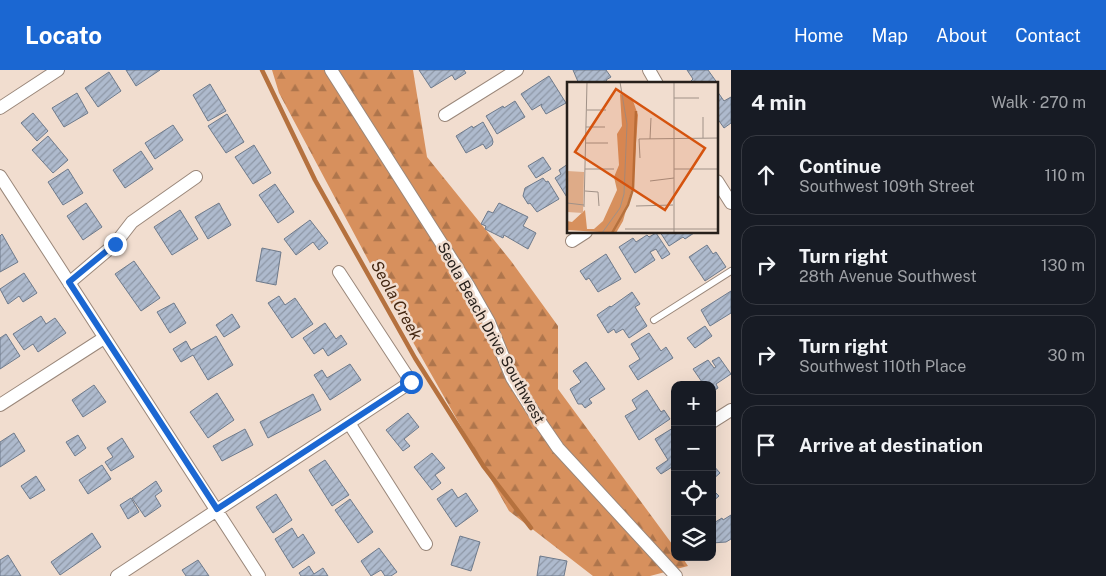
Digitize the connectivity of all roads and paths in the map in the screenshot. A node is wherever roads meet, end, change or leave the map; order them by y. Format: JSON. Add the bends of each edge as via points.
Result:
{"nodes":[{"id":1,"x":58,"y":70,"type":"edge"},
{"id":2,"x":331,"y":70,"type":"edge"},
{"id":3,"x":516,"y":70,"type":"edge"},
{"id":4,"x":649,"y":70,"type":"edge"},
{"id":5,"x":656,"y":82,"type":"edge"},
{"id":6,"x":0,"y":108,"type":"edge"},
{"id":7,"x":445,"y":115,"type":"dead end"},
{"id":8,"x":0,"y":176,"type":"edge"},
{"id":9,"x":196,"y":177,"type":"dead end"},
{"id":10,"x":718,"y":183,"type":"edge"},
{"id":11,"x":731,"y":203,"type":"edge"},
{"id":12,"x":583,"y":234,"type":"edge"},
{"id":13,"x":572,"y":241,"type":"dead end"},
{"id":14,"x":731,"y":271,"type":"edge"},
{"id":15,"x":339,"y":272,"type":"dead end"},
{"id":16,"x":69,"y":282,"type":"junction"},
{"id":17,"x":654,"y":320,"type":"dead end"},
{"id":18,"x":104,"y":338,"type":"junction"},
{"id":19,"x":0,"y":405,"type":"edge"},
{"id":20,"x":731,"y":410,"type":"edge"},
{"id":21,"x":716,"y":419,"type":"edge"},
{"id":22,"x":349,"y":423,"type":"junction"},
{"id":23,"x":217,"y":509,"type":"junction"},
{"id":24,"x":426,"y":544,"type":"dead end"},
{"id":25,"x":117,"y":576,"type":"edge"},
{"id":26,"x":259,"y":576,"type":"edge"},
{"id":27,"x":676,"y":576,"type":"edge"}],
"edges":[{"from":1,"to":6,"type":"street"},
{"from":2,"to":27,"type":"street","name":"Seola Beach Drive Southwest","via":[[468,285],[489,322],[512,378],[538,419],[558,448]]},
{"from":3,"to":7,"type":"street"},
{"from":4,"to":5,"type":"street"},
{"from":8,"to":16,"type":"street"},
{"from":9,"to":16,"type":"street","via":[[132,222],[115,244]]},
{"from":10,"to":11,"type":"street"},
{"from":12,"to":13,"type":"street"},
{"from":14,"to":17,"type":"lane"},
{"from":15,"to":22,"type":"street","via":[[411,382]]},
{"from":16,"to":18,"type":"street"},
{"from":18,"to":19,"type":"street"},
{"from":18,"to":23,"type":"street"},
{"from":20,"to":21,"type":"street"},
{"from":22,"to":23,"type":"street"},
{"from":22,"to":24,"type":"street"},
{"from":23,"to":25,"type":"street"},
{"from":23,"to":26,"type":"street"}]}
